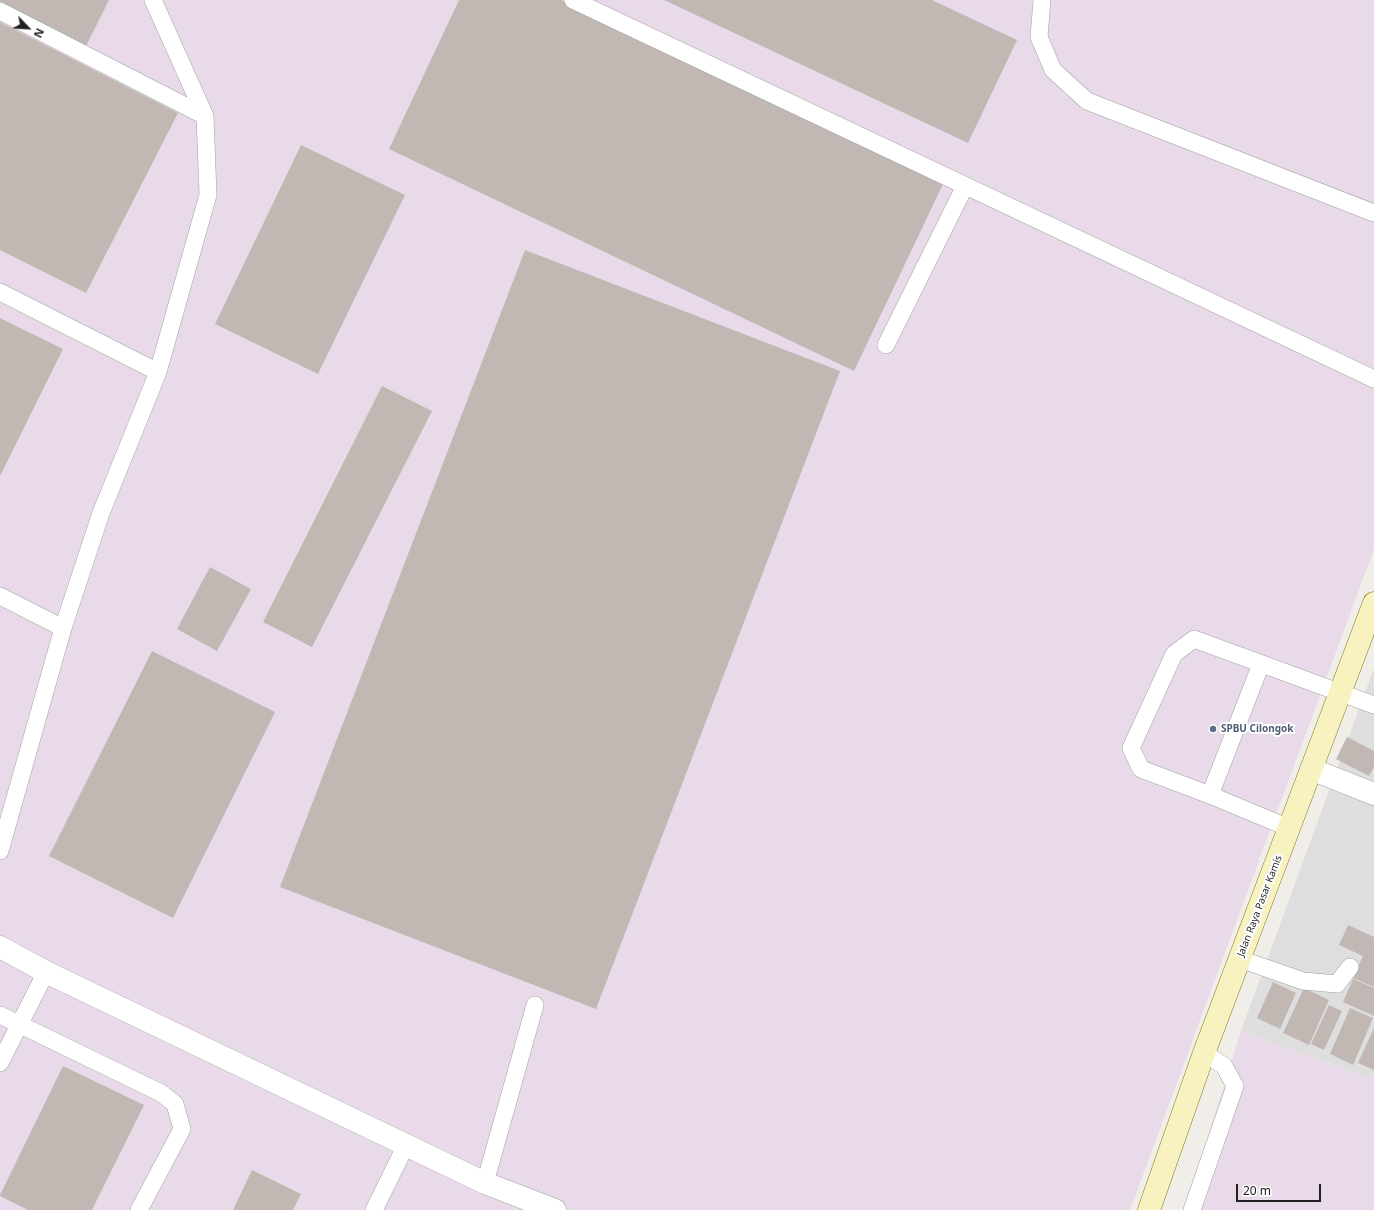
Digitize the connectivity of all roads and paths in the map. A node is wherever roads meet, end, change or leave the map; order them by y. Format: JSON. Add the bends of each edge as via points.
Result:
{"nodes":[{"id":1,"x":153,"y":0,"type":"edge"},
{"id":2,"x":573,"y":0,"type":"edge"},
{"id":3,"x":1042,"y":0,"type":"edge"},
{"id":4,"x":0,"y":11,"type":"edge"},
{"id":5,"x":205,"y":116,"type":"junction"},
{"id":6,"x":965,"y":186,"type":"junction"},
{"id":7,"x":1374,"y":213,"type":"edge"},
{"id":8,"x":0,"y":292,"type":"edge"},
{"id":9,"x":886,"y":345,"type":"dead end"},
{"id":10,"x":158,"y":372,"type":"junction"},
{"id":11,"x":1374,"y":379,"type":"edge"},
{"id":12,"x":0,"y":596,"type":"edge"},
{"id":13,"x":1374,"y":603,"type":"edge"},
{"id":14,"x":63,"y":628,"type":"junction"},
{"id":15,"x":1261,"y":664,"type":"junction"},
{"id":16,"x":1340,"y":693,"type":"junction"},
{"id":17,"x":1374,"y":705,"type":"edge"},
{"id":18,"x":1311,"y":769,"type":"junction"},
{"id":19,"x":1374,"y":794,"type":"edge"},
{"id":20,"x":1210,"y":796,"type":"junction"},
{"id":21,"x":1289,"y":828,"type":"junction"},
{"id":22,"x":0,"y":851,"type":"edge"},
{"id":23,"x":0,"y":947,"type":"edge"},
{"id":24,"x":1240,"y":959,"type":"junction"},
{"id":25,"x":1350,"y":967,"type":"dead end"},
{"id":26,"x":46,"y":972,"type":"junction"},
{"id":27,"x":535,"y":1005,"type":"dead end"},
{"id":28,"x":0,"y":1015,"type":"edge"},
{"id":29,"x":19,"y":1024,"type":"junction"},
{"id":30,"x":1204,"y":1053,"type":"junction"},
{"id":31,"x":0,"y":1063,"type":"edge"},
{"id":32,"x":406,"y":1145,"type":"junction"},
{"id":33,"x":485,"y":1183,"type":"junction"},
{"id":34,"x":139,"y":1210,"type":"edge"},
{"id":35,"x":374,"y":1210,"type":"edge"},
{"id":36,"x":555,"y":1210,"type":"edge"},
{"id":37,"x":1149,"y":1210,"type":"edge"},
{"id":38,"x":1192,"y":1210,"type":"edge"}],
"edges":[{"from":1,"to":5,"type":"lane"},
{"from":2,"to":6,"type":"lane"},
{"from":3,"to":7,"type":"lane","via":[[1039,37],[1053,70],[1087,102]]},
{"from":4,"to":5,"type":"lane"},
{"from":5,"to":10,"type":"lane","via":[[208,195]]},
{"from":6,"to":9,"type":"lane"},
{"from":6,"to":11,"type":"lane"},
{"from":8,"to":10,"type":"lane"},
{"from":10,"to":14,"type":"lane","via":[[101,513]]},
{"from":12,"to":14,"type":"lane"},
{"from":13,"to":16,"type":"main road","name":"Jalan Raya Pasar Kamis"},
{"from":14,"to":22,"type":"lane"},
{"from":15,"to":16,"type":"lane"},
{"from":15,"to":20,"type":"lane"},
{"from":15,"to":20,"type":"lane","via":[[1194,639],[1174,654],[1131,748],[1141,769]]},
{"from":16,"to":17,"type":"lane"},
{"from":16,"to":18,"type":"main road","name":"Jalan Raya Pasar Kamis"},
{"from":18,"to":19,"type":"street"},
{"from":18,"to":21,"type":"main road","name":"Jalan Raya Pasar Kamis"},
{"from":20,"to":21,"type":"lane"},
{"from":21,"to":24,"type":"main road","name":"Jalan Raya Pasar Kamis"},
{"from":23,"to":26,"type":"street"},
{"from":24,"to":25,"type":"lane","via":[[1303,981],[1337,984]]},
{"from":24,"to":30,"type":"main road","name":"Jalan Raya Pasar Kamis"},
{"from":26,"to":29,"type":"lane"},
{"from":26,"to":32,"type":"street"},
{"from":27,"to":33,"type":"lane"},
{"from":28,"to":29,"type":"lane"},
{"from":29,"to":31,"type":"lane"},
{"from":29,"to":34,"type":"lane","via":[[161,1093],[175,1104],[182,1129]]},
{"from":30,"to":37,"type":"main road","name":"Jalan Raya Pasar Kamis"},
{"from":30,"to":38,"type":"lane","via":[[1224,1066],[1235,1086]]},
{"from":32,"to":33,"type":"street"},
{"from":32,"to":35,"type":"lane"},
{"from":33,"to":36,"type":"street"}]}
